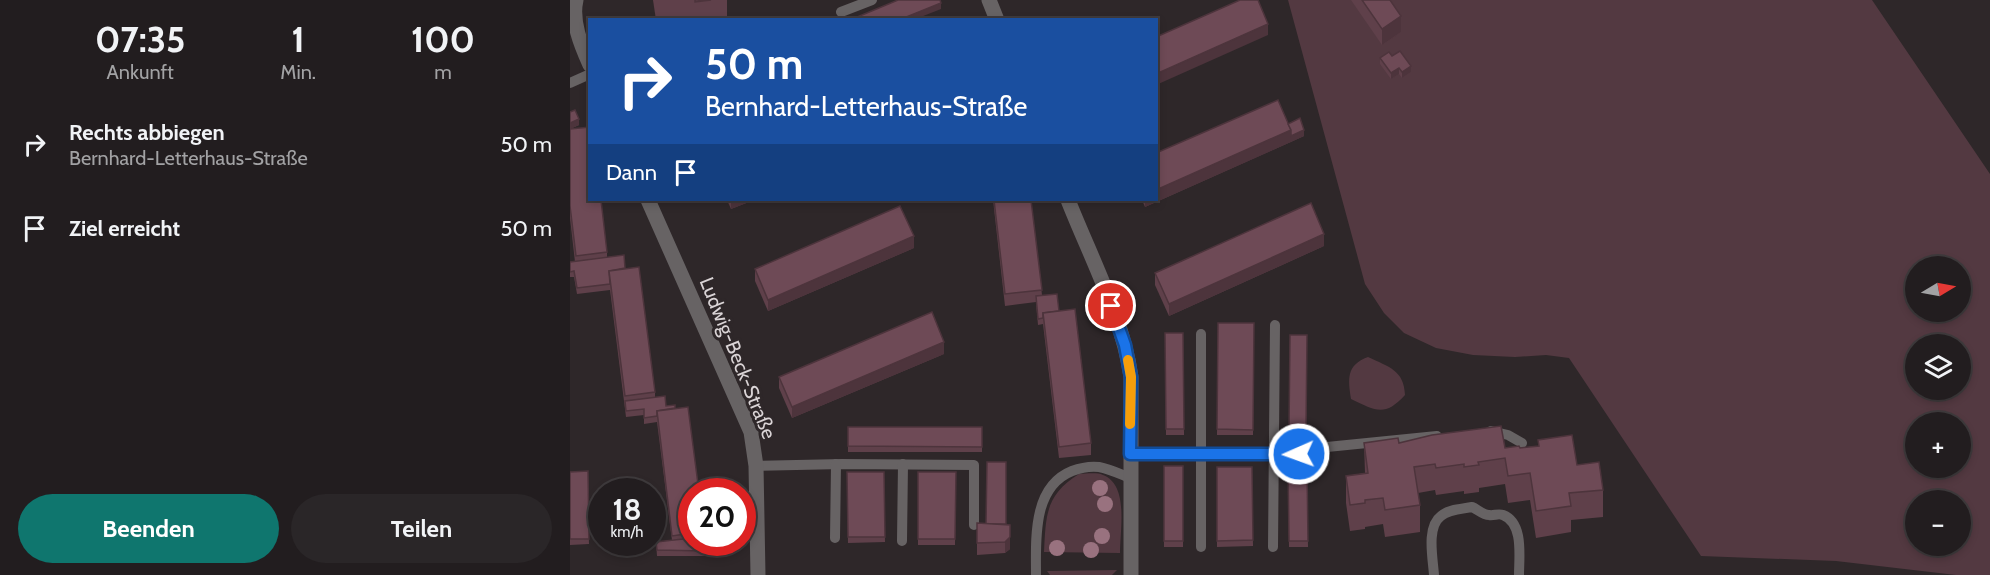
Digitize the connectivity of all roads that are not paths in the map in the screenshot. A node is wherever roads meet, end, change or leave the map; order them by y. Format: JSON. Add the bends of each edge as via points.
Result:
{"nodes":[{"id":1,"x":872,"y":0,"type":"edge"},
{"id":2,"x":989,"y":0,"type":"edge"},
{"id":3,"x":573,"y":8,"type":"edge"},
{"id":4,"x":840,"y":12,"type":"dead end"},
{"id":5,"x":996,"y":18,"type":"edge"},
{"id":6,"x":585,"y":45,"type":"edge"},
{"id":7,"x":588,"y":75,"type":"edge"},
{"id":8,"x":570,"y":82,"type":"edge"},
{"id":9,"x":648,"y":201,"type":"edge"},
{"id":10,"x":1068,"y":201,"type":"edge"},
{"id":11,"x":1275,"y":325,"type":"dead end"},
{"id":12,"x":1201,"y":334,"type":"dead end"},
{"id":13,"x":1484,"y":432,"type":"edge"},
{"id":14,"x":1452,"y":434,"type":"edge"},
{"id":15,"x":1522,"y":443,"type":"dead end"},
{"id":16,"x":1130,"y":454,"type":"junction"},
{"id":17,"x":1201,"y":454,"type":"junction"},
{"id":18,"x":1273,"y":455,"type":"junction"},
{"id":19,"x":836,"y":464,"type":"junction"},
{"id":20,"x":903,"y":464,"type":"junction"},
{"id":21,"x":756,"y":466,"type":"junction"},
{"id":22,"x":1130,"y":478,"type":"junction"},
{"id":23,"x":974,"y":525,"type":"edge"},
{"id":24,"x":835,"y":538,"type":"dead end"},
{"id":25,"x":902,"y":541,"type":"dead end"},
{"id":26,"x":1201,"y":546,"type":"dead end"},
{"id":27,"x":1273,"y":547,"type":"dead end"},
{"id":28,"x":758,"y":575,"type":"edge"},
{"id":29,"x":1036,"y":575,"type":"edge"},
{"id":30,"x":1131,"y":575,"type":"edge"},
{"id":31,"x":1434,"y":575,"type":"edge"},
{"id":32,"x":1519,"y":575,"type":"edge"}],
"edges":[{"from":1,"to":4,"type":"lane"},
{"from":2,"to":5,"type":"street"},
{"from":3,"to":6,"type":"street"},
{"from":7,"to":8,"type":"lane"},
{"from":9,"to":21,"type":"street","name":"Ludwig-Beck-Straße","via":[[748,425]]},
{"from":10,"to":16,"type":"street","via":[[1125,345],[1131,377]]},
{"from":11,"to":18,"type":"lane"},
{"from":12,"to":17,"type":"lane"},
{"from":13,"to":15,"type":"lane","via":[[1508,435]]},
{"from":14,"to":18,"type":"lane"},
{"from":16,"to":17,"type":"lane"},
{"from":16,"to":22,"type":"street"},
{"from":17,"to":18,"type":"lane"},
{"from":17,"to":26,"type":"lane"},
{"from":18,"to":27,"type":"lane"},
{"from":19,"to":20,"type":"lane"},
{"from":19,"to":21,"type":"lane"},
{"from":19,"to":24,"type":"lane"},
{"from":20,"to":23,"type":"lane","via":[[974,465]]},
{"from":20,"to":25,"type":"lane"},
{"from":21,"to":28,"type":"street","name":"Ludwig-Beck-Straße"},
{"from":22,"to":29,"type":"lane","via":[[1094,467],[1074,470],[1059,478],[1048,492],[1039,515]]},
{"from":22,"to":30,"type":"street"},
{"from":31,"to":32,"type":"lane","via":[[1433,535],[1439,516],[1472,507],[1487,516],[1500,514],[1510,519],[1518,542]]}]}
